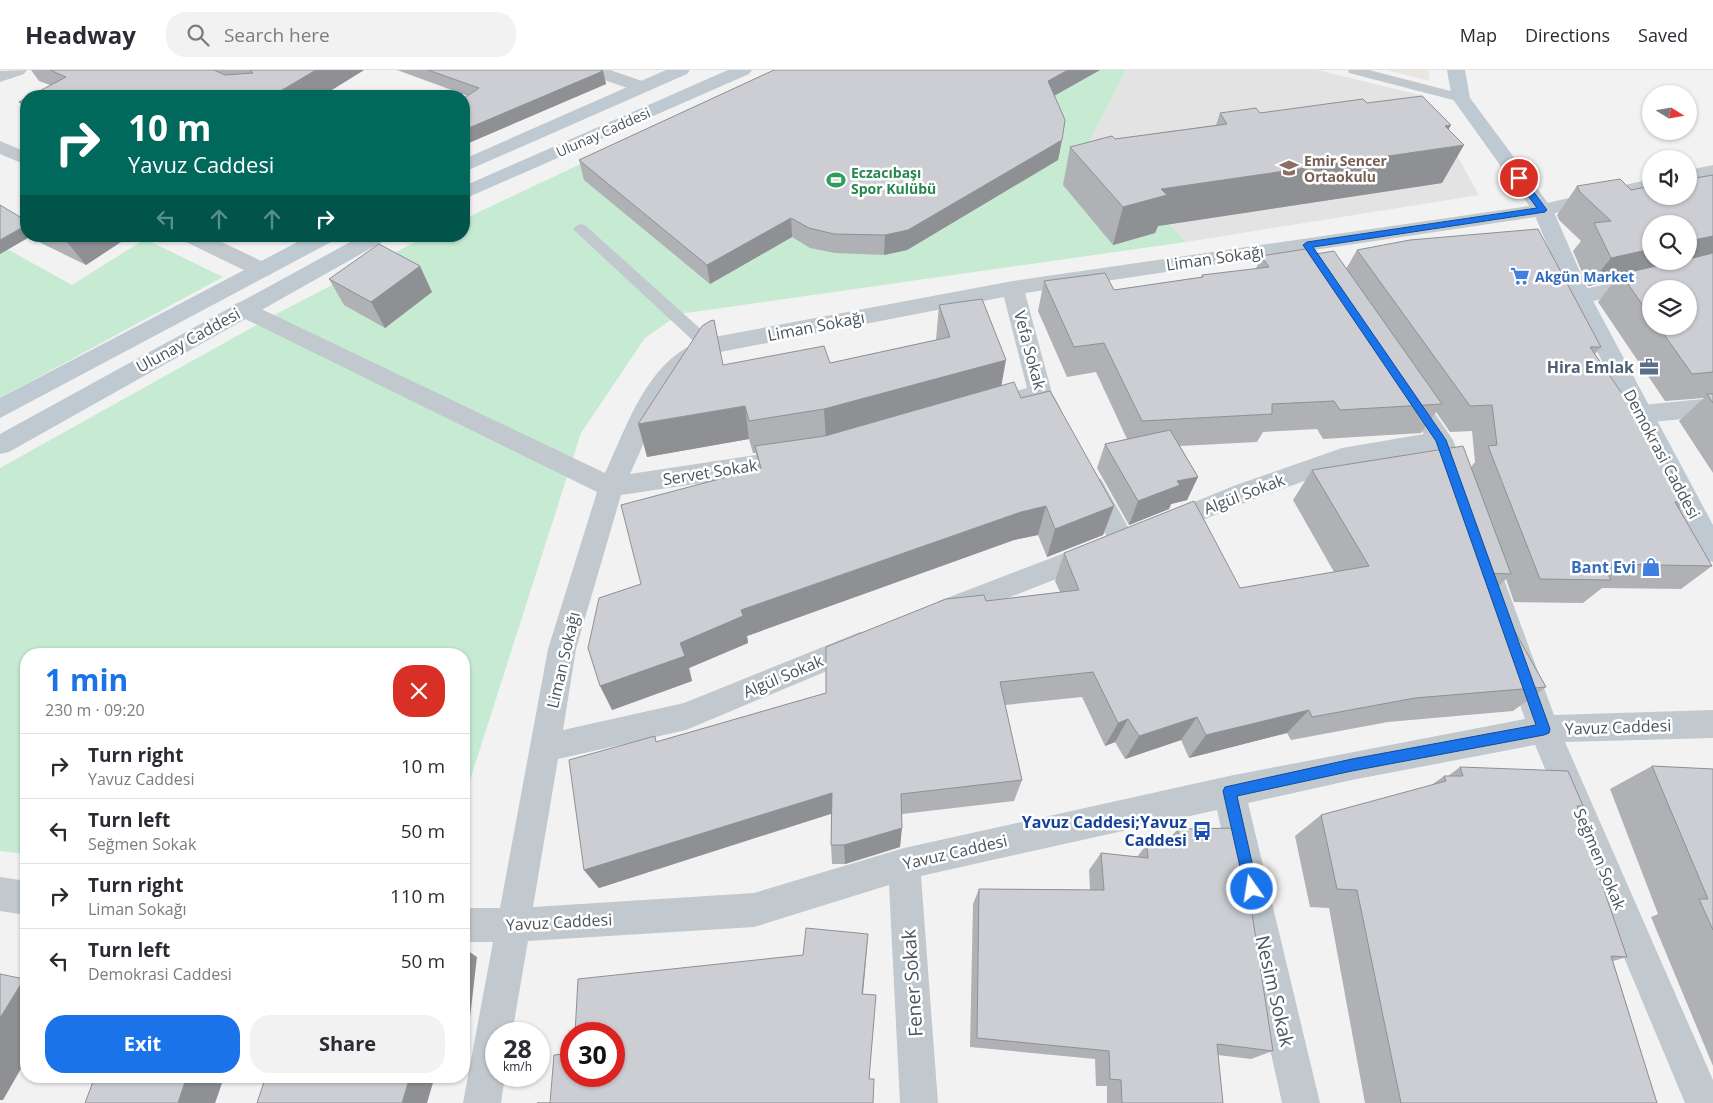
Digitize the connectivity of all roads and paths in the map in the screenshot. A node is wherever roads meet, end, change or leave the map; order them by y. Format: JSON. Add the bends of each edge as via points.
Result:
{"nodes":[{"id":1,"x":18,"y":70,"type":"edge"},
{"id":2,"x":593,"y":70,"type":"edge"},
{"id":3,"x":681,"y":70,"type":"edge"},
{"id":4,"x":743,"y":70,"type":"edge"},
{"id":5,"x":1354,"y":70,"type":"edge"},
{"id":6,"x":1456,"y":70,"type":"edge"},
{"id":7,"x":0,"y":77,"type":"edge"},
{"id":8,"x":642,"y":87,"type":"junction"},
{"id":9,"x":1461,"y":98,"type":"junction"},
{"id":10,"x":0,"y":147,"type":"edge"},
{"id":11,"x":20,"y":156,"type":"edge"},
{"id":12,"x":470,"y":163,"type":"edge"},
{"id":13,"x":1713,"y":171,"type":"edge"},
{"id":14,"x":1697,"y":174,"type":"edge"},
{"id":15,"x":1642,"y":187,"type":"edge"},
{"id":16,"x":470,"y":190,"type":"edge"},
{"id":17,"x":1542,"y":210,"type":"junction"},
{"id":18,"x":581,"y":229,"type":"dead end"},
{"id":19,"x":204,"y":242,"type":"edge"},
{"id":20,"x":315,"y":242,"type":"edge"},
{"id":21,"x":366,"y":242,"type":"edge"},
{"id":22,"x":1307,"y":245,"type":"junction"},
{"id":23,"x":1713,"y":267,"type":"edge"},
{"id":24,"x":1324,"y":269,"type":"edge"},
{"id":25,"x":262,"y":270,"type":"junction"},
{"id":26,"x":1013,"y":288,"type":"junction"},
{"id":27,"x":1580,"y":297,"type":"junction"},
{"id":28,"x":243,"y":309,"type":"junction"},
{"id":29,"x":709,"y":346,"type":"junction"},
{"id":30,"x":1390,"y":366,"type":"edge"},
{"id":31,"x":1040,"y":393,"type":"junction"},
{"id":32,"x":1713,"y":407,"type":"edge"},
{"id":33,"x":0,"y":409,"type":"edge"},
{"id":34,"x":966,"y":414,"type":"edge"},
{"id":35,"x":1642,"y":414,"type":"junction"},
{"id":36,"x":1060,"y":428,"type":"edge"},
{"id":37,"x":1440,"y":440,"type":"junction"},
{"id":38,"x":0,"y":445,"type":"edge"},
{"id":39,"x":816,"y":456,"type":"edge"},
{"id":40,"x":1079,"y":463,"type":"edge"},
{"id":41,"x":611,"y":487,"type":"junction"},
{"id":42,"x":1464,"y":505,"type":"edge"},
{"id":43,"x":1474,"y":533,"type":"edge"},
{"id":44,"x":1123,"y":542,"type":"junction"},
{"id":45,"x":1713,"y":550,"type":"edge"},
{"id":46,"x":923,"y":620,"type":"edge"},
{"id":47,"x":886,"y":634,"type":"edge"},
{"id":48,"x":1713,"y":724,"type":"edge"},
{"id":49,"x":1544,"y":729,"type":"junction"},
{"id":50,"x":545,"y":748,"type":"junction"},
{"id":51,"x":1229,"y":791,"type":"junction"},
{"id":52,"x":904,"y":864,"type":"junction"},
{"id":53,"x":0,"y":894,"type":"edge"},
{"id":54,"x":20,"y":897,"type":"edge"},
{"id":55,"x":470,"y":925,"type":"edge"},
{"id":56,"x":512,"y":925,"type":"junction"},
{"id":57,"x":482,"y":1103,"type":"edge"},
{"id":58,"x":920,"y":1103,"type":"edge"},
{"id":59,"x":1301,"y":1103,"type":"edge"},
{"id":60,"x":1704,"y":1103,"type":"edge"}],
"edges":[{"from":1,"to":7,"type":"street"},
{"from":2,"to":8,"type":"street"},
{"from":3,"to":8,"type":"street","name":"Ulunay Caddesi"},
{"from":4,"to":16,"type":"street","name":"Ulunay Caddesi"},
{"from":5,"to":9,"type":"lane"},
{"from":6,"to":9,"type":"street","name":"Demokrasi Caddesi"},
{"from":8,"to":12,"type":"street","name":"Ulunay Caddesi"},
{"from":9,"to":17,"type":"street","name":"Demokrasi Caddesi"},
{"from":10,"to":11,"type":"street"},
{"from":13,"to":14,"type":"street"},
{"from":15,"to":17,"type":"street","name":"Liman Sokağı"},
{"from":17,"to":22,"type":"street","name":"Liman Sokağı"},
{"from":17,"to":27,"type":"street","name":"Demokrasi Caddesi"},
{"from":18,"to":29,"type":"lane"},
{"from":19,"to":25,"type":"street"},
{"from":20,"to":25,"type":"street","name":"Ulunay Caddesi"},
{"from":21,"to":28,"type":"street","name":"Ulunay Caddesi"},
{"from":22,"to":24,"type":"street"},
{"from":22,"to":26,"type":"street","name":"Liman Sokağı"},
{"from":23,"to":27,"type":"street"},
{"from":25,"to":33,"type":"street","name":"Ulunay Caddesi"},
{"from":26,"to":29,"type":"street","name":"Liman Sokağı"},
{"from":26,"to":31,"type":"street","name":"Vefa Sokak"},
{"from":27,"to":35,"type":"street","name":"Demokrasi Caddesi"},
{"from":28,"to":38,"type":"street","name":"Ulunay Caddesi"},
{"from":28,"to":41,"type":"street"},
{"from":29,"to":41,"type":"street","name":"Liman Sokağı","via":[[676,366],[654,394]]},
{"from":30,"to":37,"type":"street"},
{"from":31,"to":34,"type":"street"},
{"from":31,"to":36,"type":"street","name":"Vefa Sokak"},
{"from":32,"to":35,"type":"street"},
{"from":35,"to":45,"type":"street","name":"Demokrasi Caddesi"},
{"from":37,"to":42,"type":"street"},
{"from":37,"to":44,"type":"street","name":"Algül Sokak","via":[[1342,458],[1245,492]]},
{"from":39,"to":41,"type":"street","name":"Servet Sokak"},
{"from":40,"to":44,"type":"street"},
{"from":41,"to":50,"type":"street","name":"Liman Sokağı","via":[[562,649]]},
{"from":43,"to":49,"type":"street","name":"Seğmen Sokak"},
{"from":44,"to":46,"type":"street","name":"Algül Sokak"},
{"from":47,"to":50,"type":"street","name":"Algül Sokak","via":[[686,716]]},
{"from":48,"to":49,"type":"street","name":"Yavuz Caddesi"},
{"from":49,"to":51,"type":"street","name":"Yavuz Caddesi"},
{"from":49,"to":60,"type":"street","name":"Seğmen Sokak"},
{"from":50,"to":56,"type":"street","name":"Liman Sokağı"},
{"from":51,"to":52,"type":"street","name":"Yavuz Caddesi"},
{"from":51,"to":59,"type":"street","name":"Nesim Sokak"},
{"from":52,"to":56,"type":"street","name":"Yavuz Caddesi","via":[[754,910]]},
{"from":52,"to":58,"type":"street","name":"Fener Sokak"},
{"from":53,"to":54,"type":"street"},
{"from":55,"to":56,"type":"street","name":"Yavuz Caddesi"},
{"from":56,"to":57,"type":"street","name":"Liman Sokağı"}]}
